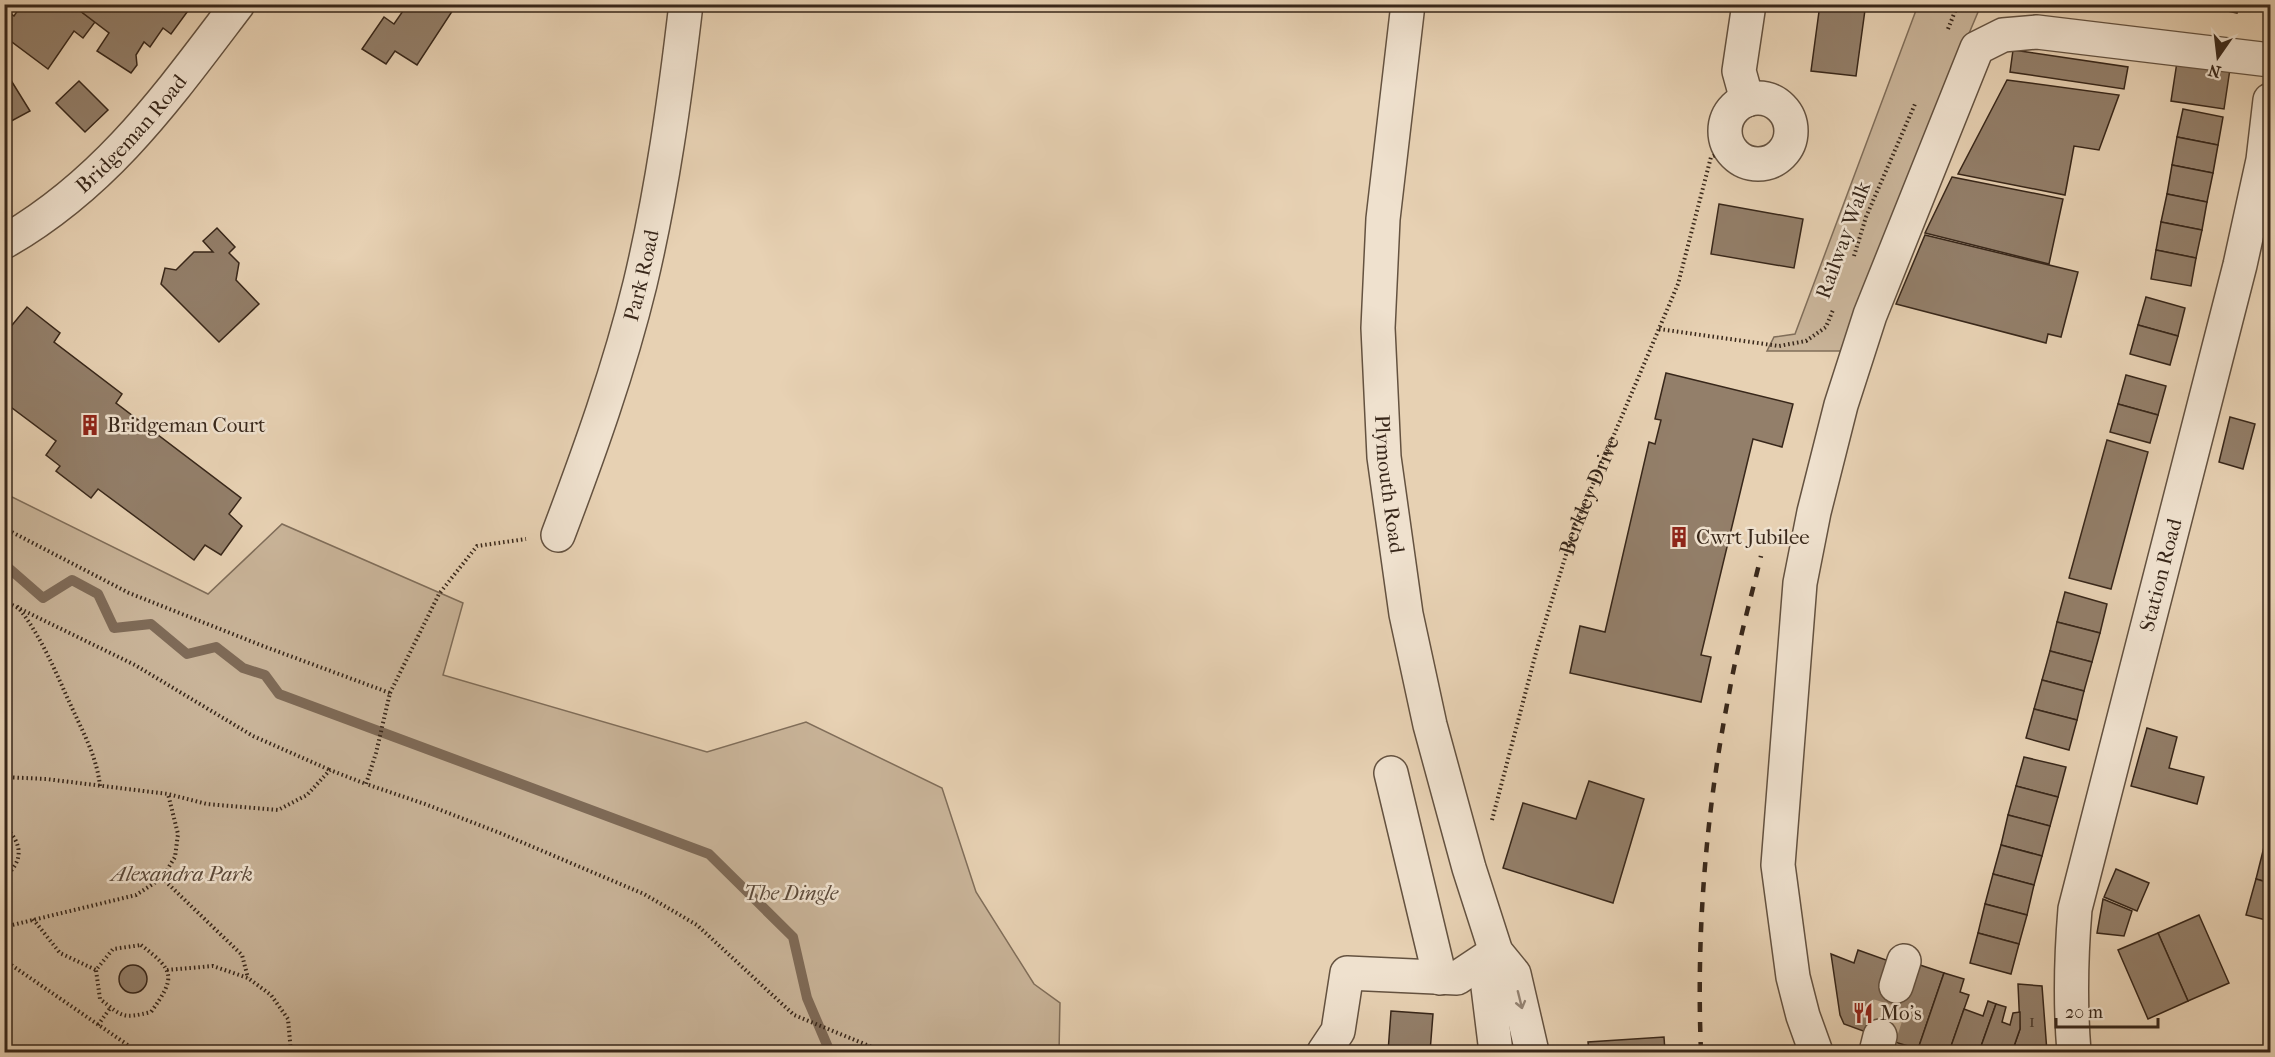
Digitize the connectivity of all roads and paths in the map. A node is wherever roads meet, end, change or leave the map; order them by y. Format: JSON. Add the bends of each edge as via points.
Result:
{"nodes":[{"id":1,"x":238,"y":4,"type":"edge"},
{"id":2,"x":686,"y":4,"type":"edge"},
{"id":3,"x":1408,"y":4,"type":"edge"},
{"id":4,"x":1749,"y":4,"type":"edge"},
{"id":5,"x":1958,"y":4,"type":"edge"},
{"id":6,"x":1944,"y":39,"type":"dead end"},
{"id":7,"x":2271,"y":60,"type":"edge"},
{"id":8,"x":1747,"y":100,"type":"junction"},
{"id":9,"x":2271,"y":100,"type":"edge"},
{"id":10,"x":1916,"y":102,"type":"dead end"},
{"id":11,"x":1730,"y":149,"type":"junction"},
{"id":12,"x":4,"y":242,"type":"edge"},
{"id":13,"x":1854,"y":258,"type":"dead end"},
{"id":14,"x":1834,"y":308,"type":"dead end"},
{"id":15,"x":1659,"y":329,"type":"junction"},
{"id":16,"x":4,"y":528,"type":"edge"},
{"id":17,"x":558,"y":535,"type":"joint"},
{"id":18,"x":4,"y":601,"type":"edge"},
{"id":19,"x":16,"y":604,"type":"junction"},
{"id":20,"x":390,"y":693,"type":"junction"},
{"id":21,"x":330,"y":770,"type":"junction"},
{"id":22,"x":1391,"y":773,"type":"dead end"},
{"id":23,"x":4,"y":777,"type":"edge"},
{"id":24,"x":366,"y":784,"type":"junction"},
{"id":25,"x":100,"y":786,"type":"junction"},
{"id":26,"x":168,"y":794,"type":"junction"},
{"id":27,"x":4,"y":826,"type":"edge"},
{"id":28,"x":1464,"y":850,"type":"junction"},
{"id":29,"x":4,"y":877,"type":"edge"},
{"id":30,"x":162,"y":878,"type":"junction"},
{"id":31,"x":33,"y":919,"type":"junction"},
{"id":32,"x":5,"y":926,"type":"edge"},
{"id":33,"x":1496,"y":952,"type":"junction"},
{"id":34,"x":4,"y":960,"type":"edge"},
{"id":35,"x":96,"y":970,"type":"junction"},
{"id":36,"x":167,"y":970,"type":"junction"},
{"id":37,"x":248,"y":978,"type":"junction"},
{"id":38,"x":1440,"y":978,"type":"junction"},
{"id":39,"x":111,"y":1007,"type":"junction"},
{"id":40,"x":98,"y":1025,"type":"junction"},
{"id":41,"x":291,"y":1052,"type":"edge"},
{"id":42,"x":1817,"y":1052,"type":"edge"},
{"id":43,"x":138,"y":1053,"type":"edge"},
{"id":44,"x":158,"y":1053,"type":"edge"},
{"id":45,"x":177,"y":1053,"type":"edge"},
{"id":46,"x":196,"y":1053,"type":"edge"},
{"id":47,"x":884,"y":1053,"type":"edge"},
{"id":48,"x":1324,"y":1053,"type":"edge"},
{"id":49,"x":1496,"y":1053,"type":"edge"},
{"id":50,"x":1532,"y":1053,"type":"edge"},
{"id":51,"x":2074,"y":1053,"type":"edge"}],
"edges":[{"from":1,"to":12,"type":"street","name":"Bridgeman Road","via":[[128,143],[86,185],[28,229]]},
{"from":2,"to":17,"type":"street","name":"Park Road","via":[[668,143],[639,286],[612,383]]},
{"from":3,"to":28,"type":"street","name":"Plymouth Road","via":[[1383,219],[1378,328],[1384,457],[1406,614],[1430,725]]},
{"from":4,"to":8,"type":"street","via":[[1739,71]]},
{"from":5,"to":6,"type":"path"},
{"from":7,"to":42,"type":"street","via":[[2037,32],[2003,34],[1977,48],[1869,315],[1841,405],[1800,583],[1778,865],[1793,977]]},
{"from":8,"to":11,"type":"street","via":[[1728,117],[1725,127]]},
{"from":8,"to":11,"type":"street","via":[[1763,98],[1782,107],[1792,126],[1788,148],[1770,163],[1759,165],[1738,158]]},
{"from":9,"to":51,"type":"street","name":"Station Road","via":[[2241,265],[2075,909],[2070,1009]]},
{"from":10,"to":13,"type":"path","name":"Railway Walk","via":[[1866,217]]},
{"from":11,"to":15,"type":"path","name":"Berkley Drive","via":[[1711,157],[1678,284]]},
{"from":14,"to":15,"type":"path","name":"Railway Walk","via":[[1826,327],[1806,341],[1779,346]]},
{"from":15,"to":28,"type":"path","name":"Berkley Drive","via":[[1574,529],[1538,645],[1490,828]]},
{"from":16,"to":20,"type":"path","via":[[129,593]]},
{"from":17,"to":20,"type":"path","via":[[477,546],[439,594]]},
{"from":18,"to":19,"type":"path"},
{"from":19,"to":21,"type":"path","via":[[135,665],[253,736]]},
{"from":19,"to":25,"type":"path","via":[[52,663],[92,752]]},
{"from":20,"to":24,"type":"path"},
{"from":21,"to":24,"type":"path"},
{"from":21,"to":26,"type":"path","via":[[307,795],[278,810],[207,804]]},
{"from":22,"to":38,"type":"street"},
{"from":23,"to":25,"type":"path"},
{"from":24,"to":47,"type":"path","via":[[500,833],[644,894],[697,925],[794,1015]]},
{"from":25,"to":26,"type":"path"},
{"from":26,"to":30,"type":"path","via":[[178,834],[175,857]]},
{"from":27,"to":29,"type":"path","via":[[15,836],[19,859]]},
{"from":28,"to":33,"type":"street","name":"Plymouth Road"},
{"from":30,"to":31,"type":"path","via":[[136,895]]},
{"from":30,"to":37,"type":"path","via":[[242,956]]},
{"from":31,"to":32,"type":"path"},
{"from":31,"to":35,"type":"path","via":[[60,953]]},
{"from":33,"to":38,"type":"street","via":[[1457,978]]},
{"from":33,"to":49,"type":"street","via":[[1487,980]]},
{"from":33,"to":50,"type":"street","name":"Plymouth Road","one_way":true,"via":[[1514,974]]},
{"from":34,"to":40,"type":"path"},
{"from":35,"to":36,"type":"path","via":[[112,949],[141,945]]},
{"from":35,"to":39,"type":"path","via":[[100,999]]},
{"from":36,"to":37,"type":"path","via":[[213,966]]},
{"from":36,"to":39,"type":"path","via":[[167,989],[151,1012],[129,1017]]},
{"from":37,"to":41,"type":"path","via":[[271,995],[288,1019]]},
{"from":38,"to":48,"type":"street","via":[[1347,973],[1338,1031]]},
{"from":39,"to":40,"type":"path"},
{"from":40,"to":43,"type":"path"},
{"from":41,"to":46,"type":"path","via":[[209,1048]]},
{"from":44,"to":45,"type":"path","via":[[173,1049]]}]}
